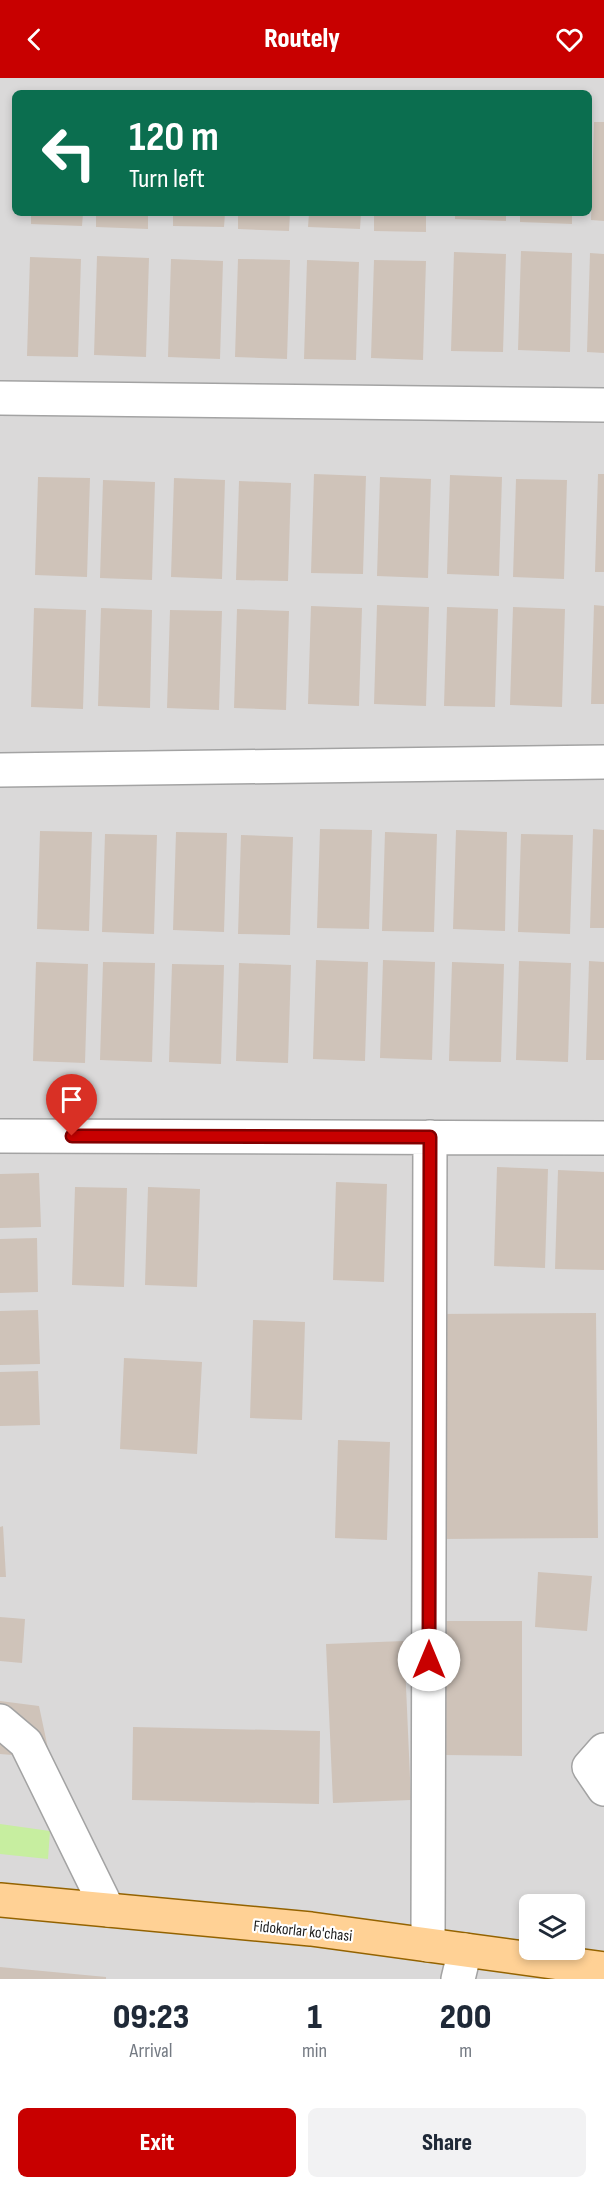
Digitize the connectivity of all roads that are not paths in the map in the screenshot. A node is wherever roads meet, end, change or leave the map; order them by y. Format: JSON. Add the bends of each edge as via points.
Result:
{"nodes":[{"id":1,"x":0,"y":398,"type":"edge"},
{"id":2,"x":604,"y":405,"type":"edge"},
{"id":3,"x":604,"y":762,"type":"edge"},
{"id":4,"x":0,"y":770,"type":"edge"},
{"id":5,"x":0,"y":1136,"type":"edge"},
{"id":6,"x":430,"y":1137,"type":"junction"},
{"id":7,"x":604,"y":1138,"type":"edge"},
{"id":8,"x":0,"y":1721,"type":"edge"},
{"id":9,"x":604,"y":1750,"type":"edge"},
{"id":10,"x":604,"y":1790,"type":"edge"},
{"id":11,"x":0,"y":1900,"type":"edge"},
{"id":12,"x":108,"y":1910,"type":"junction"},
{"id":13,"x":428,"y":1945,"type":"junction"},
{"id":14,"x":461,"y":1965,"type":"edge"},
{"id":15,"x":604,"y":1970,"type":"edge"}],
"edges":[{"from":1,"to":2,"type":"street"},
{"from":3,"to":4,"type":"street"},
{"from":5,"to":6,"type":"street"},
{"from":6,"to":7,"type":"street"},
{"from":6,"to":13,"type":"street"},
{"from":8,"to":12,"type":"street","via":[[26,1743]]},
{"from":9,"to":10,"type":"street","via":[[589,1767]]},
{"from":11,"to":12,"type":"main road","name":"Fidokorlar ko'chasi"},
{"from":12,"to":13,"type":"main road","name":"Fidokorlar ko'chasi","via":[[311,1929]]},
{"from":13,"to":14,"type":"main road","name":"Fidokorlar ko'chasi"},
{"from":14,"to":15,"type":"main road","name":"Fidokorlar ko'chasi"}]}
